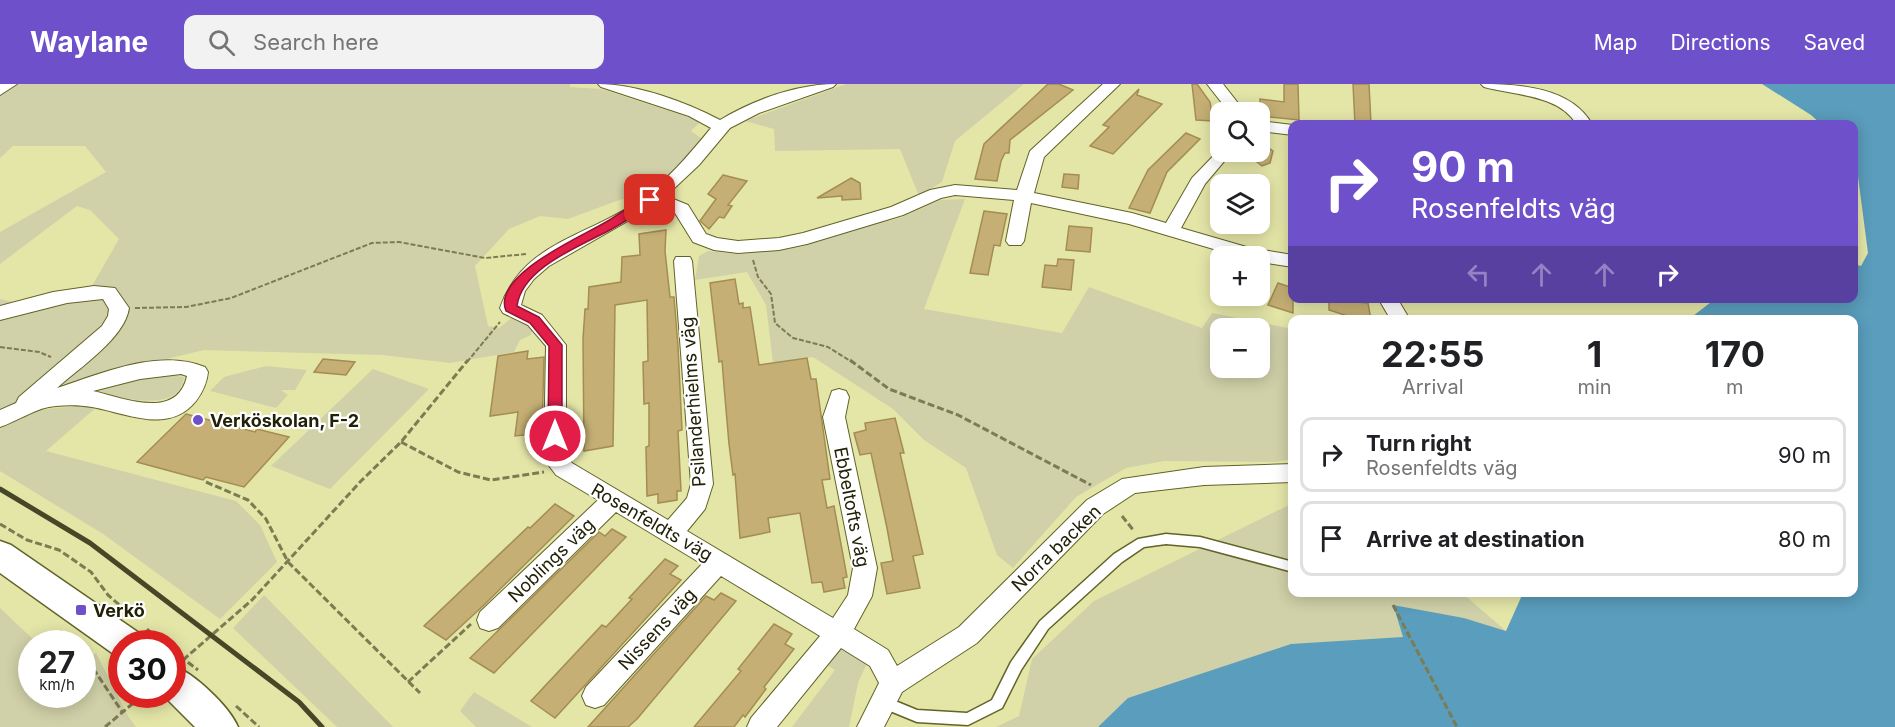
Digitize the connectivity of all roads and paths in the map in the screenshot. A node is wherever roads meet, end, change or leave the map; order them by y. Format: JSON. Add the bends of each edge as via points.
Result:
{"nodes":[{"id":1,"x":9,"y":84,"type":"edge"},
{"id":2,"x":606,"y":84,"type":"edge"},
{"id":3,"x":828,"y":84,"type":"edge"},
{"id":4,"x":1112,"y":84,"type":"edge"},
{"id":5,"x":1215,"y":84,"type":"edge"},
{"id":6,"x":1489,"y":84,"type":"edge"},
{"id":7,"x":0,"y":90,"type":"edge"},
{"id":8,"x":1230,"y":102,"type":"edge"},
{"id":9,"x":1582,"y":120,"type":"edge"},
{"id":10,"x":720,"y":127,"type":"junction"},
{"id":11,"x":1270,"y":127,"type":"edge"},
{"id":12,"x":1288,"y":129,"type":"edge"},
{"id":13,"x":1215,"y":162,"type":"edge"},
{"id":14,"x":1024,"y":196,"type":"junction"},
{"id":15,"x":650,"y":200,"type":"junction"},
{"id":16,"x":1170,"y":231,"type":"junction"},
{"id":17,"x":1015,"y":241,"type":"dead end"},
{"id":18,"x":749,"y":246,"type":"junction"},
{"id":19,"x":1288,"y":260,"type":"edge"},
{"id":20,"x":544,"y":261,"type":"junction"},
{"id":21,"x":683,"y":261,"type":"dead end"},
{"id":22,"x":510,"y":308,"type":"junction"},
{"id":23,"x":118,"y":309,"type":"junction"},
{"id":24,"x":0,"y":313,"type":"edge"},
{"id":25,"x":0,"y":347,"type":"edge"},
{"id":26,"x":69,"y":366,"type":"junction"},
{"id":27,"x":839,"y":397,"type":"dead end"},
{"id":28,"x":52,"y":398,"type":"junction"},
{"id":29,"x":8,"y":415,"type":"edge"},
{"id":30,"x":401,"y":442,"type":"junction"},
{"id":31,"x":564,"y":469,"type":"junction"},
{"id":32,"x":1288,"y":474,"type":"edge"},
{"id":33,"x":206,"y":482,"type":"dead end"},
{"id":34,"x":1091,"y":485,"type":"dead end"},
{"id":35,"x":613,"y":500,"type":"junction"},
{"id":36,"x":1122,"y":516,"type":"dead end"},
{"id":37,"x":0,"y":524,"type":"edge"},
{"id":38,"x":671,"y":533,"type":"junction"},
{"id":39,"x":1142,"y":542,"type":"junction"},
{"id":40,"x":0,"y":555,"type":"edge"},
{"id":41,"x":288,"y":562,"type":"junction"},
{"id":42,"x":719,"y":562,"type":"junction"},
{"id":43,"x":1288,"y":566,"type":"edge"},
{"id":44,"x":1393,"y":605,"type":"dead end"},
{"id":45,"x":489,"y":620,"type":"joint"},
{"id":46,"x":133,"y":627,"type":"edge"},
{"id":47,"x":837,"y":632,"type":"junction"},
{"id":48,"x":186,"y":666,"type":"edge"},
{"id":49,"x":96,"y":673,"type":"edge"},
{"id":50,"x":408,"y":682,"type":"junction"},
{"id":51,"x":186,"y":691,"type":"edge"},
{"id":52,"x":420,"y":693,"type":"dead end"},
{"id":53,"x":888,"y":693,"type":"junction"},
{"id":54,"x":594,"y":696,"type":"dead end"},
{"id":55,"x":130,"y":708,"type":"edge"},
{"id":56,"x":123,"y":713,"type":"junction"},
{"id":57,"x":105,"y":727,"type":"edge"},
{"id":58,"x":220,"y":727,"type":"edge"},
{"id":59,"x":760,"y":727,"type":"edge"},
{"id":60,"x":870,"y":727,"type":"edge"},
{"id":61,"x":1457,"y":727,"type":"edge"}],
"edges":[{"from":1,"to":7,"type":"street"},
{"from":2,"to":10,"type":"street","via":[[695,113]]},
{"from":3,"to":10,"type":"street","via":[[751,111]]},
{"from":4,"to":14,"type":"street","via":[[1036,155]]},
{"from":5,"to":8,"type":"street"},
{"from":6,"to":9,"type":"street","via":[[1562,103]]},
{"from":10,"to":15,"type":"street","via":[[701,153]]},
{"from":11,"to":12,"type":"street"},
{"from":13,"to":16,"type":"street","via":[[1198,182]]},
{"from":14,"to":16,"type":"street"},
{"from":14,"to":17,"type":"street"},
{"from":14,"to":18,"type":"street","via":[[955,190],[807,238]]},
{"from":15,"to":18,"type":"street","via":[[669,202],[682,209],[699,238],[714,244]]},
{"from":15,"to":20,"type":"street"},
{"from":16,"to":19,"type":"street","via":[[1249,254]]},
{"from":18,"to":34,"type":"path","via":[[758,277],[771,294],[775,323],[793,338],[828,347],[889,389],[958,415]]},
{"from":20,"to":22,"type":"street","via":[[512,294]]},
{"from":20,"to":23,"type":"path","via":[[520,253],[485,258],[399,242],[373,243],[241,295],[188,306]]},
{"from":21,"to":38,"type":"street","name":"Psilanderhielms väg","via":[[702,484],[697,502]]},
{"from":22,"to":30,"type":"path"},
{"from":22,"to":31,"type":"street","via":[[535,320],[556,345],[555,459]]},
{"from":23,"to":24,"type":"street","via":[[108,293],[91,292]]},
{"from":23,"to":26,"type":"street","via":[[109,331]]},
{"from":25,"to":26,"type":"path","via":[[39,352]]},
{"from":26,"to":29,"type":"street"},
{"from":27,"to":47,"type":"street","name":"Ebbeltofts väg","via":[[834,417],[865,568],[858,599]]},
{"from":28,"to":28,"type":"street","via":[[85,398],[161,412],[190,394],[198,384],[198,372],[183,367],[161,369]]},
{"from":28,"to":29,"type":"street"},
{"from":30,"to":31,"type":"path","via":[[458,472],[491,480]]},
{"from":30,"to":41,"type":"path"},
{"from":31,"to":35,"type":"street","name":"Rosenfeldts väg"},
{"from":32,"to":53,"type":"street","name":"Norra backen","via":[[1204,476],[1130,485],[1095,507],[968,635]]},
{"from":33,"to":41,"type":"path","via":[[248,500],[266,519]]},
{"from":35,"to":38,"type":"street","name":"Rosenfeldts väg"},
{"from":35,"to":45,"type":"street","name":"Noblings väg"},
{"from":36,"to":39,"type":"path"},
{"from":37,"to":46,"type":"path","via":[[27,540],[59,550],[91,572]]},
{"from":38,"to":42,"type":"street","name":"Rosenfeldts väg"},
{"from":39,"to":43,"type":"lane","via":[[1200,542]]},
{"from":39,"to":53,"type":"lane","via":[[1118,558],[1044,625],[1016,666],[997,704],[968,719],[917,716]]},
{"from":40,"to":46,"type":"main road"},
{"from":41,"to":48,"type":"path"},
{"from":41,"to":50,"type":"path"},
{"from":42,"to":47,"type":"street","name":"Rosenfeldts väg"},
{"from":42,"to":54,"type":"street","name":"Nissens väg"},
{"from":44,"to":61,"type":"path"},
{"from":45,"to":50,"type":"path","via":[[476,619]]},
{"from":47,"to":53,"type":"street","name":"Rosenfeldts väg","via":[[879,658]]},
{"from":47,"to":59,"type":"street","name":"Ebbeltofts väg"},
{"from":49,"to":56,"type":"path"},
{"from":50,"to":52,"type":"path"},
{"from":51,"to":58,"type":"main road"},
{"from":53,"to":60,"type":"street","name":"Norra backen"},
{"from":55,"to":56,"type":"path"},
{"from":56,"to":57,"type":"path"}]}
